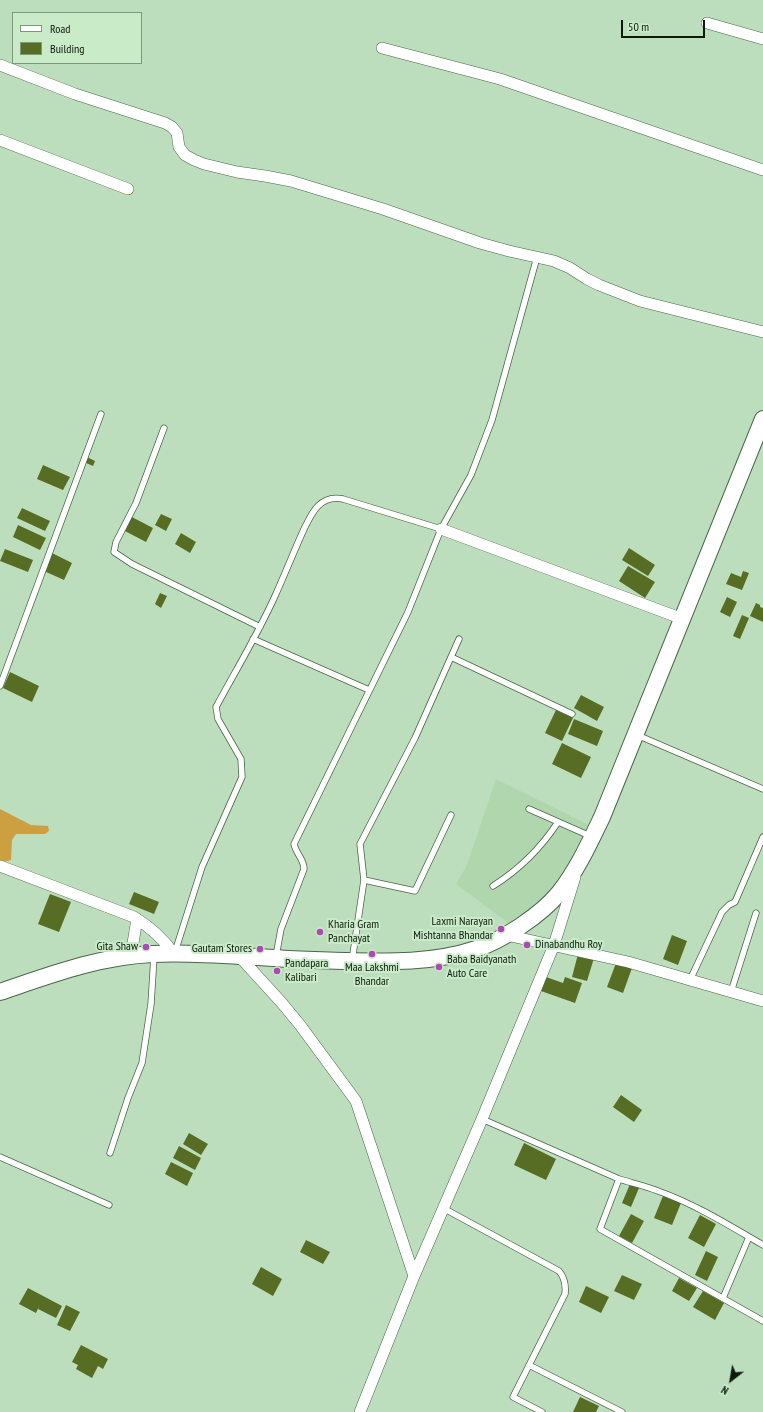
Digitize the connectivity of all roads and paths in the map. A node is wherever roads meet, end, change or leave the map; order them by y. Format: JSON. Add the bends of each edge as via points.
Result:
{"nodes":[{"id":1,"x":707,"y":23,"type":"dead end"},
{"id":2,"x":763,"y":39,"type":"edge"},
{"id":3,"x":382,"y":48,"type":"dead end"},
{"id":4,"x":0,"y":65,"type":"edge"},
{"id":5,"x":0,"y":140,"type":"edge"},
{"id":6,"x":763,"y":170,"type":"edge"},
{"id":7,"x":128,"y":189,"type":"dead end"},
{"id":8,"x":538,"y":257,"type":"junction"},
{"id":9,"x":763,"y":332,"type":"edge"},
{"id":10,"x":101,"y":414,"type":"dead end"},
{"id":11,"x":763,"y":419,"type":"edge"},
{"id":12,"x":164,"y":428,"type":"dead end"},
{"id":13,"x":441,"y":529,"type":"junction"},
{"id":14,"x":683,"y":619,"type":"junction"},
{"id":15,"x":260,"y":627,"type":"junction"},
{"id":16,"x":253,"y":639,"type":"junction"},
{"id":17,"x":459,"y":639,"type":"dead end"},
{"id":18,"x":451,"y":657,"type":"junction"},
{"id":19,"x":0,"y":686,"type":"edge"},
{"id":20,"x":369,"y":690,"type":"junction"},
{"id":21,"x":572,"y":714,"type":"dead end"},
{"id":22,"x":636,"y":734,"type":"junction"},
{"id":23,"x":763,"y":789,"type":"edge"},
{"id":24,"x":529,"y":809,"type":"dead end"},
{"id":25,"x":451,"y":815,"type":"dead end"},
{"id":26,"x":558,"y":822,"type":"junction"},
{"id":27,"x":592,"y":837,"type":"junction"},
{"id":28,"x":763,"y":837,"type":"edge"},
{"id":29,"x":579,"y":865,"type":"junction"},
{"id":30,"x":0,"y":866,"type":"edge"},
{"id":31,"x":364,"y":880,"type":"junction"},
{"id":32,"x":493,"y":886,"type":"dead end"},
{"id":33,"x":756,"y":913,"type":"dead end"},
{"id":34,"x":137,"y":919,"type":"junction"},
{"id":35,"x":506,"y":935,"type":"junction"},
{"id":36,"x":554,"y":945,"type":"junction"},
{"id":37,"x":154,"y":954,"type":"junction"},
{"id":38,"x":174,"y":954,"type":"junction"},
{"id":39,"x":131,"y":955,"type":"junction"},
{"id":40,"x":239,"y":956,"type":"junction"},
{"id":41,"x":276,"y":958,"type":"junction"},
{"id":42,"x":352,"y":961,"type":"junction"},
{"id":43,"x":690,"y":980,"type":"junction"},
{"id":44,"x":0,"y":992,"type":"edge"},
{"id":45,"x":731,"y":992,"type":"junction"},
{"id":46,"x":763,"y":1001,"type":"edge"},
{"id":47,"x":482,"y":1119,"type":"junction"},
{"id":48,"x":110,"y":1153,"type":"dead end"},
{"id":49,"x":0,"y":1157,"type":"edge"},
{"id":50,"x":619,"y":1179,"type":"junction"},
{"id":51,"x":109,"y":1205,"type":"dead end"},
{"id":52,"x":443,"y":1208,"type":"junction"},
{"id":53,"x":749,"y":1237,"type":"junction"},
{"id":54,"x":763,"y":1245,"type":"edge"},
{"id":55,"x":414,"y":1276,"type":"junction"},
{"id":56,"x":723,"y":1298,"type":"junction"},
{"id":57,"x":763,"y":1321,"type":"edge"},
{"id":58,"x":529,"y":1365,"type":"junction"},
{"id":59,"x":360,"y":1412,"type":"edge"},
{"id":60,"x":542,"y":1412,"type":"edge"},
{"id":61,"x":622,"y":1412,"type":"edge"}],
"edges":[{"from":1,"to":2,"type":"street"},
{"from":3,"to":6,"type":"street","via":[[500,79]]},
{"from":4,"to":8,"type":"street","via":[[75,94],[165,123],[177,133],[179,147],[185,155],[204,164],[291,181],[383,209],[480,243]]},
{"from":5,"to":7,"type":"street"},
{"from":8,"to":9,"type":"street","via":[[554,261],[593,282],[640,301]]},
{"from":8,"to":13,"type":"lane","via":[[492,420],[471,476]]},
{"from":10,"to":19,"type":"lane"},
{"from":11,"to":14,"type":"main road"},
{"from":12,"to":15,"type":"lane","via":[[136,503],[116,542],[114,552],[132,564]]},
{"from":13,"to":14,"type":"street"},
{"from":13,"to":15,"type":"lane","via":[[344,499],[332,498],[322,502],[311,515]]},
{"from":13,"to":20,"type":"lane","via":[[408,612]]},
{"from":14,"to":22,"type":"main road"},
{"from":15,"to":16,"type":"lane"},
{"from":16,"to":20,"type":"lane"},
{"from":16,"to":38,"type":"lane","via":[[216,707],[218,719],[241,759],[242,777],[202,868]]},
{"from":17,"to":18,"type":"lane"},
{"from":18,"to":21,"type":"lane"},
{"from":18,"to":31,"type":"lane","via":[[415,738],[360,844]]},
{"from":20,"to":41,"type":"lane","via":[[294,844],[304,869],[281,929]]},
{"from":22,"to":23,"type":"lane"},
{"from":22,"to":27,"type":"main road"},
{"from":24,"to":26,"type":"lane"},
{"from":25,"to":31,"type":"lane","via":[[415,891]]},
{"from":26,"to":27,"type":"lane"},
{"from":26,"to":32,"type":"lane","via":[[526,862]]},
{"from":27,"to":29,"type":"main road"},
{"from":28,"to":43,"type":"lane","via":[[735,902],[729,904],[722,912]]},
{"from":29,"to":35,"type":"main road","via":[[558,894],[537,914]]},
{"from":29,"to":36,"type":"street"},
{"from":30,"to":34,"type":"street"},
{"from":31,"to":42,"type":"lane"},
{"from":33,"to":45,"type":"lane"},
{"from":34,"to":38,"type":"street","via":[[160,936]]},
{"from":34,"to":39,"type":"street"},
{"from":35,"to":36,"type":"street"},
{"from":35,"to":42,"type":"main road","via":[[476,949],[441,957],[388,962]]},
{"from":36,"to":43,"type":"street"},
{"from":36,"to":47,"type":"street"},
{"from":37,"to":38,"type":"main road"},
{"from":37,"to":39,"type":"main road"},
{"from":37,"to":48,"type":"lane","via":[[151,1004],[142,1063]]},
{"from":38,"to":40,"type":"main road"},
{"from":39,"to":44,"type":"main road","via":[[80,966]]},
{"from":40,"to":41,"type":"main road"},
{"from":40,"to":55,"type":"street","via":[[320,1050],[356,1101]]},
{"from":41,"to":42,"type":"main road"},
{"from":43,"to":45,"type":"street"},
{"from":45,"to":46,"type":"street"},
{"from":47,"to":50,"type":"lane"},
{"from":47,"to":52,"type":"street"},
{"from":49,"to":51,"type":"lane"},
{"from":50,"to":53,"type":"lane","via":[[673,1197]]},
{"from":50,"to":56,"type":"lane","via":[[600,1229]]},
{"from":52,"to":55,"type":"street"},
{"from":52,"to":58,"type":"lane","via":[[559,1271],[562,1275],[566,1284],[565,1294]]},
{"from":53,"to":54,"type":"lane"},
{"from":53,"to":56,"type":"lane"},
{"from":55,"to":59,"type":"street"},
{"from":56,"to":57,"type":"lane"},
{"from":58,"to":60,"type":"lane","via":[[513,1397]]},
{"from":58,"to":61,"type":"lane"}]}
